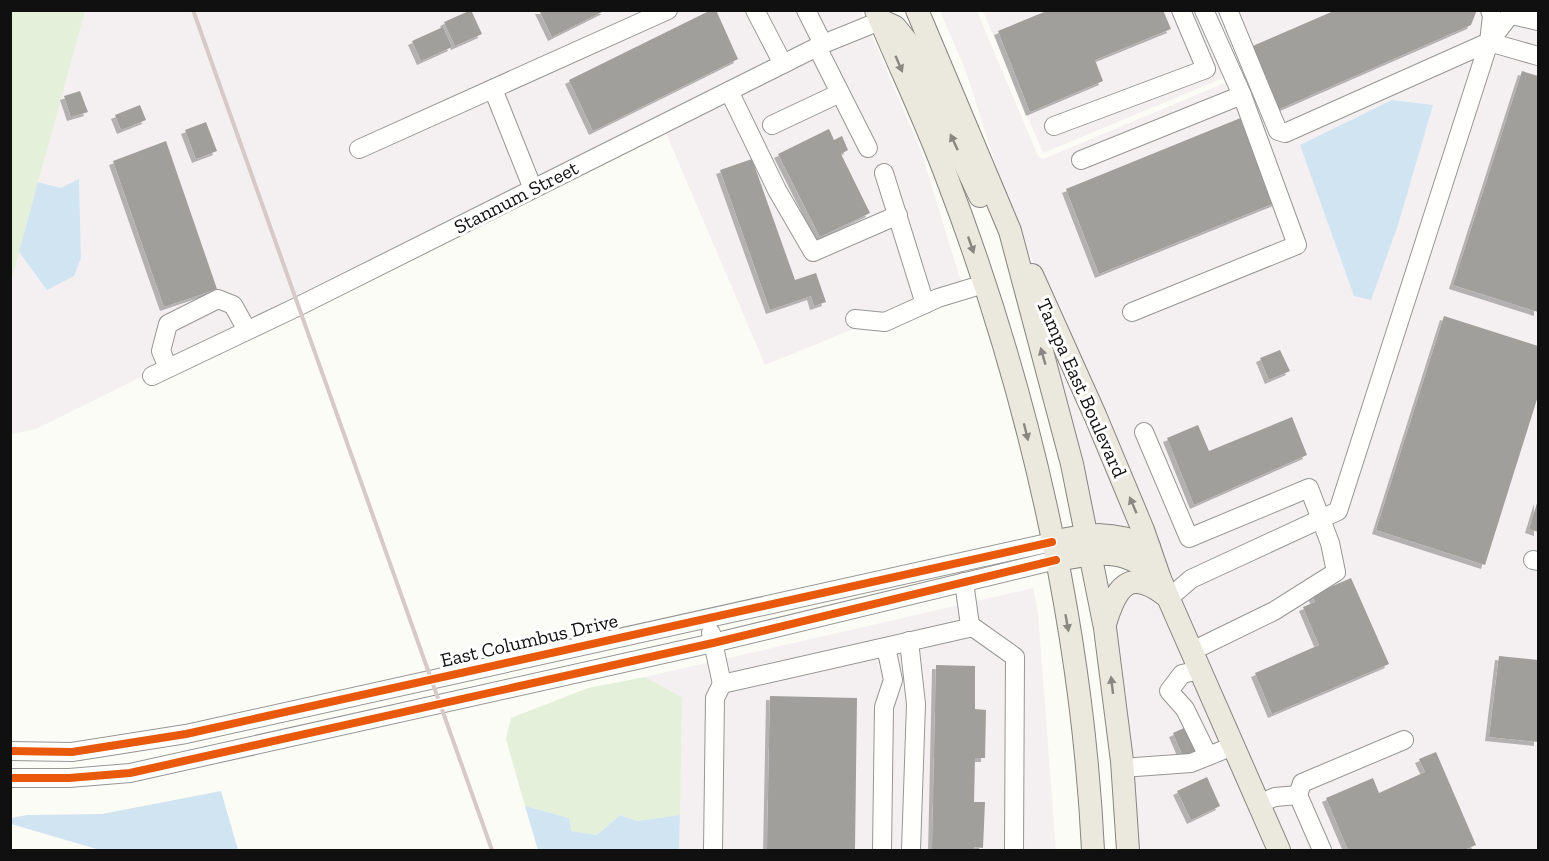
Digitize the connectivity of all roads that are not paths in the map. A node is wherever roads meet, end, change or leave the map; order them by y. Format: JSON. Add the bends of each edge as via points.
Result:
{"nodes":[{"id":1,"x":668,"y":10,"type":"edge"},
{"id":2,"x":755,"y":10,"type":"edge"},
{"id":3,"x":806,"y":10,"type":"edge"},
{"id":4,"x":917,"y":10,"type":"edge"},
{"id":5,"x":1181,"y":10,"type":"edge"},
{"id":6,"x":1204,"y":10,"type":"edge"},
{"id":7,"x":1228,"y":10,"type":"edge"},
{"id":8,"x":1490,"y":10,"type":"edge"},
{"id":9,"x":1513,"y":13,"type":"edge"},
{"id":10,"x":878,"y":16,"type":"edge"},
{"id":11,"x":1539,"y":21,"type":"edge"},
{"id":12,"x":1489,"y":42,"type":"junction"},
{"id":13,"x":820,"y":46,"type":"junction"},
{"id":14,"x":1539,"y":56,"type":"edge"},
{"id":15,"x":783,"y":64,"type":"junction"},
{"id":16,"x":493,"y":89,"type":"junction"},
{"id":17,"x":729,"y":91,"type":"junction"},
{"id":18,"x":840,"y":93,"type":"junction"},
{"id":19,"x":1242,"y":95,"type":"junction"},
{"id":20,"x":772,"y":124,"type":"dead end"},
{"id":21,"x":1054,"y":126,"type":"dead end"},
{"id":22,"x":868,"y":148,"type":"dead end"},
{"id":23,"x":359,"y":149,"type":"dead end"},
{"id":24,"x":1081,"y":160,"type":"dead end"},
{"id":25,"x":884,"y":173,"type":"dead end"},
{"id":26,"x":533,"y":189,"type":"junction"},
{"id":27,"x":898,"y":215,"type":"junction"},
{"id":28,"x":1008,"y":228,"type":"junction"},
{"id":29,"x":984,"y":284,"type":"junction"},
{"id":30,"x":925,"y":304,"type":"junction"},
{"id":31,"x":1132,"y":312,"type":"dead end"},
{"id":32,"x":855,"y":319,"type":"dead end"},
{"id":33,"x":247,"y":330,"type":"junction"},
{"id":34,"x":1144,"y":432,"type":"dead end"},
{"id":35,"x":1320,"y":519,"type":"junction"},
{"id":36,"x":1088,"y":544,"type":"junction"},
{"id":37,"x":1149,"y":547,"type":"junction"},
{"id":38,"x":1054,"y":551,"type":"junction"},
{"id":39,"x":964,"y":582,"type":"junction"},
{"id":40,"x":1165,"y":589,"type":"junction"},
{"id":41,"x":707,"y":617,"type":"junction"},
{"id":42,"x":973,"y":627,"type":"junction"},
{"id":43,"x":1104,"y":628,"type":"junction"},
{"id":44,"x":713,"y":642,"type":"junction"},
{"id":45,"x":909,"y":642,"type":"junction"},
{"id":46,"x":886,"y":647,"type":"junction"},
{"id":47,"x":1196,"y":661,"type":"junction"},
{"id":48,"x":722,"y":684,"type":"junction"},
{"id":49,"x":1404,"y":740,"type":"dead end"},
{"id":50,"x":1233,"y":746,"type":"junction"},
{"id":51,"x":10,"y":751,"type":"edge"},
{"id":52,"x":1208,"y":756,"type":"junction"},
{"id":53,"x":1122,"y":768,"type":"junction"},
{"id":54,"x":10,"y":778,"type":"edge"},
{"id":55,"x":1298,"y":795,"type":"junction"},
{"id":56,"x":1258,"y":804,"type":"junction"},
{"id":57,"x":713,"y":850,"type":"edge"},
{"id":58,"x":882,"y":850,"type":"edge"},
{"id":59,"x":911,"y":850,"type":"edge"},
{"id":60,"x":1014,"y":850,"type":"edge"},
{"id":61,"x":1093,"y":850,"type":"edge"},
{"id":62,"x":1128,"y":850,"type":"edge"},
{"id":63,"x":1279,"y":850,"type":"edge"},
{"id":64,"x":1322,"y":850,"type":"edge"}],
"edges":[{"from":1,"to":16,"type":"street"},
{"from":2,"to":15,"type":"street"},
{"from":3,"to":13,"type":"street"},
{"from":4,"to":28,"type":"main road"},
{"from":5,"to":21,"type":"street","via":[[1206,69]]},
{"from":6,"to":19,"type":"street"},
{"from":7,"to":12,"type":"street","via":[[1278,131],[1286,134]]},
{"from":8,"to":12,"type":"street"},
{"from":9,"to":11,"type":"street"},
{"from":9,"to":12,"type":"street"},
{"from":10,"to":13,"type":"street","name":"Stannum Street"},
{"from":28,"to":10,"type":"main road","one_way":true,"via":[[988,211],[908,43],[895,27]]},
{"from":10,"to":29,"type":"main road","one_way":true,"via":[[947,177]]},
{"from":12,"to":14,"type":"street"},
{"from":12,"to":35,"type":"street","via":[[1338,511]]},
{"from":13,"to":15,"type":"street","name":"Stannum Street"},
{"from":13,"to":18,"type":"street"},
{"from":15,"to":17,"type":"street","name":"Stannum Street"},
{"from":16,"to":23,"type":"street"},
{"from":16,"to":26,"type":"street"},
{"from":17,"to":26,"type":"street","name":"Stannum Street"},
{"from":17,"to":27,"type":"street","via":[[777,190],[813,252]]},
{"from":18,"to":20,"type":"street"},
{"from":18,"to":22,"type":"street"},
{"from":19,"to":24,"type":"street"},
{"from":19,"to":31,"type":"street","via":[[1298,245]]},
{"from":25,"to":27,"type":"street"},
{"from":26,"to":33,"type":"street","name":"Stannum Street"},
{"from":27,"to":30,"type":"street"},
{"from":36,"to":28,"type":"main road","one_way":true,"via":[[1056,401]]},
{"from":37,"to":28,"type":"main road","name":"Tampa East Boulevard","one_way":true,"via":[[1095,415]]},
{"from":29,"to":30,"type":"street"},
{"from":29,"to":38,"type":"main road","one_way":true,"via":[[1014,380]]},
{"from":30,"to":32,"type":"street","via":[[885,322]]},
{"from":33,"to":33,"type":"street","name":"Stannum Street","via":[[160,372],[160,351],[168,324],[218,299],[233,305]]},
{"from":34,"to":35,"type":"street","via":[[1189,538],[1310,488]]},
{"from":35,"to":40,"type":"street"},
{"from":35,"to":47,"type":"street","via":[[1336,572]]},
{"from":36,"to":37,"type":"main road","via":[[1101,533]]},
{"from":36,"to":38,"type":"main road"},
{"from":36,"to":40,"type":"main road","name":"Tampa East Boulevard","via":[[1144,564]]},
{"from":36,"to":43,"type":"main road"},
{"from":37,"to":40,"type":"main road","name":"Tampa East Boulevard"},
{"from":38,"to":39,"type":"street"},
{"from":38,"to":41,"type":"street","name":"East Columbus Drive"},
{"from":38,"to":61,"type":"main road","one_way":true,"via":[[1073,656]]},
{"from":39,"to":42,"type":"street"},
{"from":39,"to":44,"type":"street"},
{"from":40,"to":43,"type":"main road","via":[[1141,582],[1123,586],[1113,598]]},
{"from":40,"to":47,"type":"main road","name":"Tampa East Boulevard"},
{"from":41,"to":44,"type":"street"},
{"from":41,"to":51,"type":"street","name":"East Columbus Drive","via":[[186,734],[72,752]]},
{"from":42,"to":45,"type":"street"},
{"from":42,"to":60,"type":"street","via":[[1015,657]]},
{"from":53,"to":43,"type":"main road","one_way":true},
{"from":44,"to":48,"type":"street"},
{"from":44,"to":54,"type":"street","via":[[130,773]]},
{"from":45,"to":46,"type":"street"},
{"from":45,"to":59,"type":"street","via":[[916,704]]},
{"from":46,"to":48,"type":"street"},
{"from":46,"to":58,"type":"street","via":[[893,680],[884,706]]},
{"from":47,"to":50,"type":"main road","name":"Tampa East Boulevard"},
{"from":47,"to":52,"type":"street","via":[[1169,691],[1185,709]]},
{"from":48,"to":57,"type":"street","via":[[715,698]]},
{"from":49,"to":55,"type":"street","via":[[1302,783]]},
{"from":50,"to":52,"type":"street"},
{"from":50,"to":56,"type":"main road","name":"Tampa East Boulevard"},
{"from":52,"to":53,"type":"street","via":[[1191,763]]},
{"from":53,"to":62,"type":"main road"},
{"from":55,"to":56,"type":"street","via":[[1275,797]]},
{"from":55,"to":64,"type":"street"},
{"from":56,"to":63,"type":"main road","name":"Tampa East Boulevard"}]}
